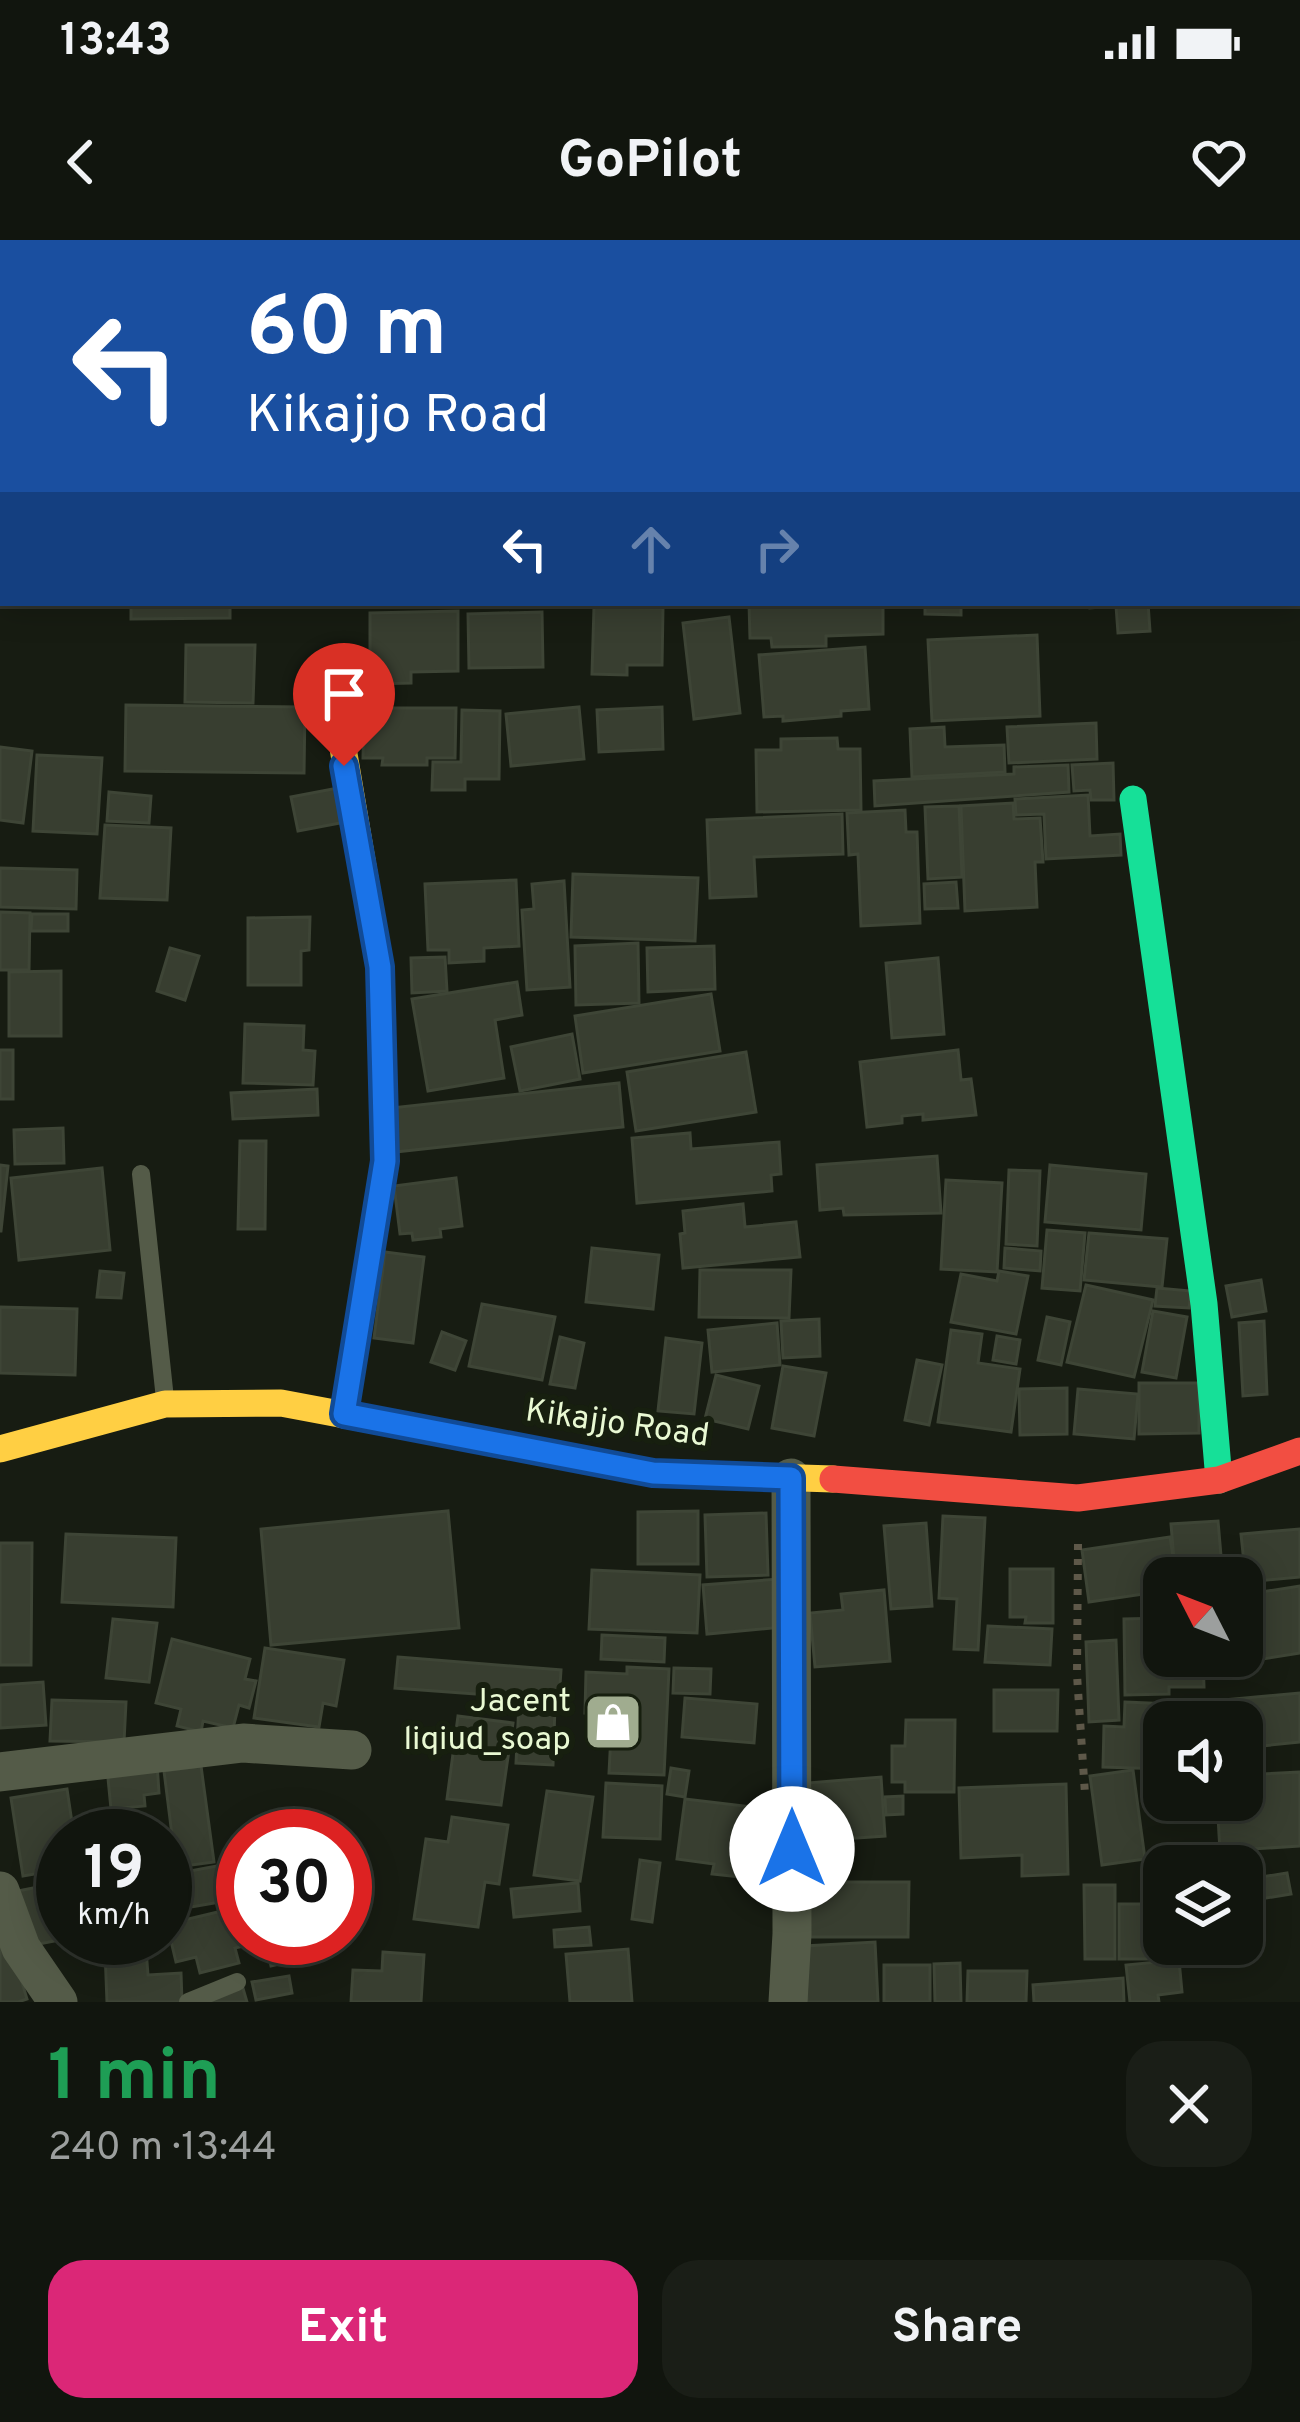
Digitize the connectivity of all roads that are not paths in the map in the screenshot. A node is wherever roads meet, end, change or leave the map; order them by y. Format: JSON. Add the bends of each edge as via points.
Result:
{"nodes":[{"id":1,"x":331,"y":677,"type":"dead end"},
{"id":2,"x":1133,"y":799,"type":"dead end"},
{"id":3,"x":141,"y":1174,"type":"dead end"},
{"id":4,"x":166,"y":1404,"type":"junction"},
{"id":5,"x":344,"y":1414,"type":"junction"},
{"id":6,"x":0,"y":1449,"type":"edge"},
{"id":7,"x":1300,"y":1451,"type":"edge"},
{"id":8,"x":791,"y":1478,"type":"junction"},
{"id":9,"x":1220,"y":1480,"type":"junction"},
{"id":10,"x":352,"y":1750,"type":"dead end"},
{"id":11,"x":0,"y":1772,"type":"edge"},
{"id":12,"x":0,"y":1892,"type":"edge"},
{"id":13,"x":237,"y":1982,"type":"dead end"},
{"id":14,"x":58,"y":2002,"type":"edge"},
{"id":15,"x":188,"y":2002,"type":"edge"},
{"id":16,"x":788,"y":2002,"type":"edge"}],
"edges":[{"from":1,"to":5,"type":"street","via":[[380,967],[385,1161]]},
{"from":2,"to":9,"type":"street","via":[[1204,1304]]},
{"from":3,"to":4,"type":"lane"},
{"from":4,"to":5,"type":"street","name":"Kikajjo Road","via":[[281,1403]]},
{"from":4,"to":6,"type":"street","name":"Kikajjo Road"},
{"from":5,"to":8,"type":"street","name":"Kikajjo Road","via":[[653,1473]]},
{"from":7,"to":9,"type":"street","name":"Kikajjo Road"},
{"from":8,"to":9,"type":"street","name":"Kikajjo Road","via":[[1078,1498]]},
{"from":8,"to":16,"type":"street"},
{"from":10,"to":11,"type":"street","via":[[243,1743]]},
{"from":12,"to":14,"type":"street","via":[[21,1948]]},
{"from":13,"to":15,"type":"lane"}]}
